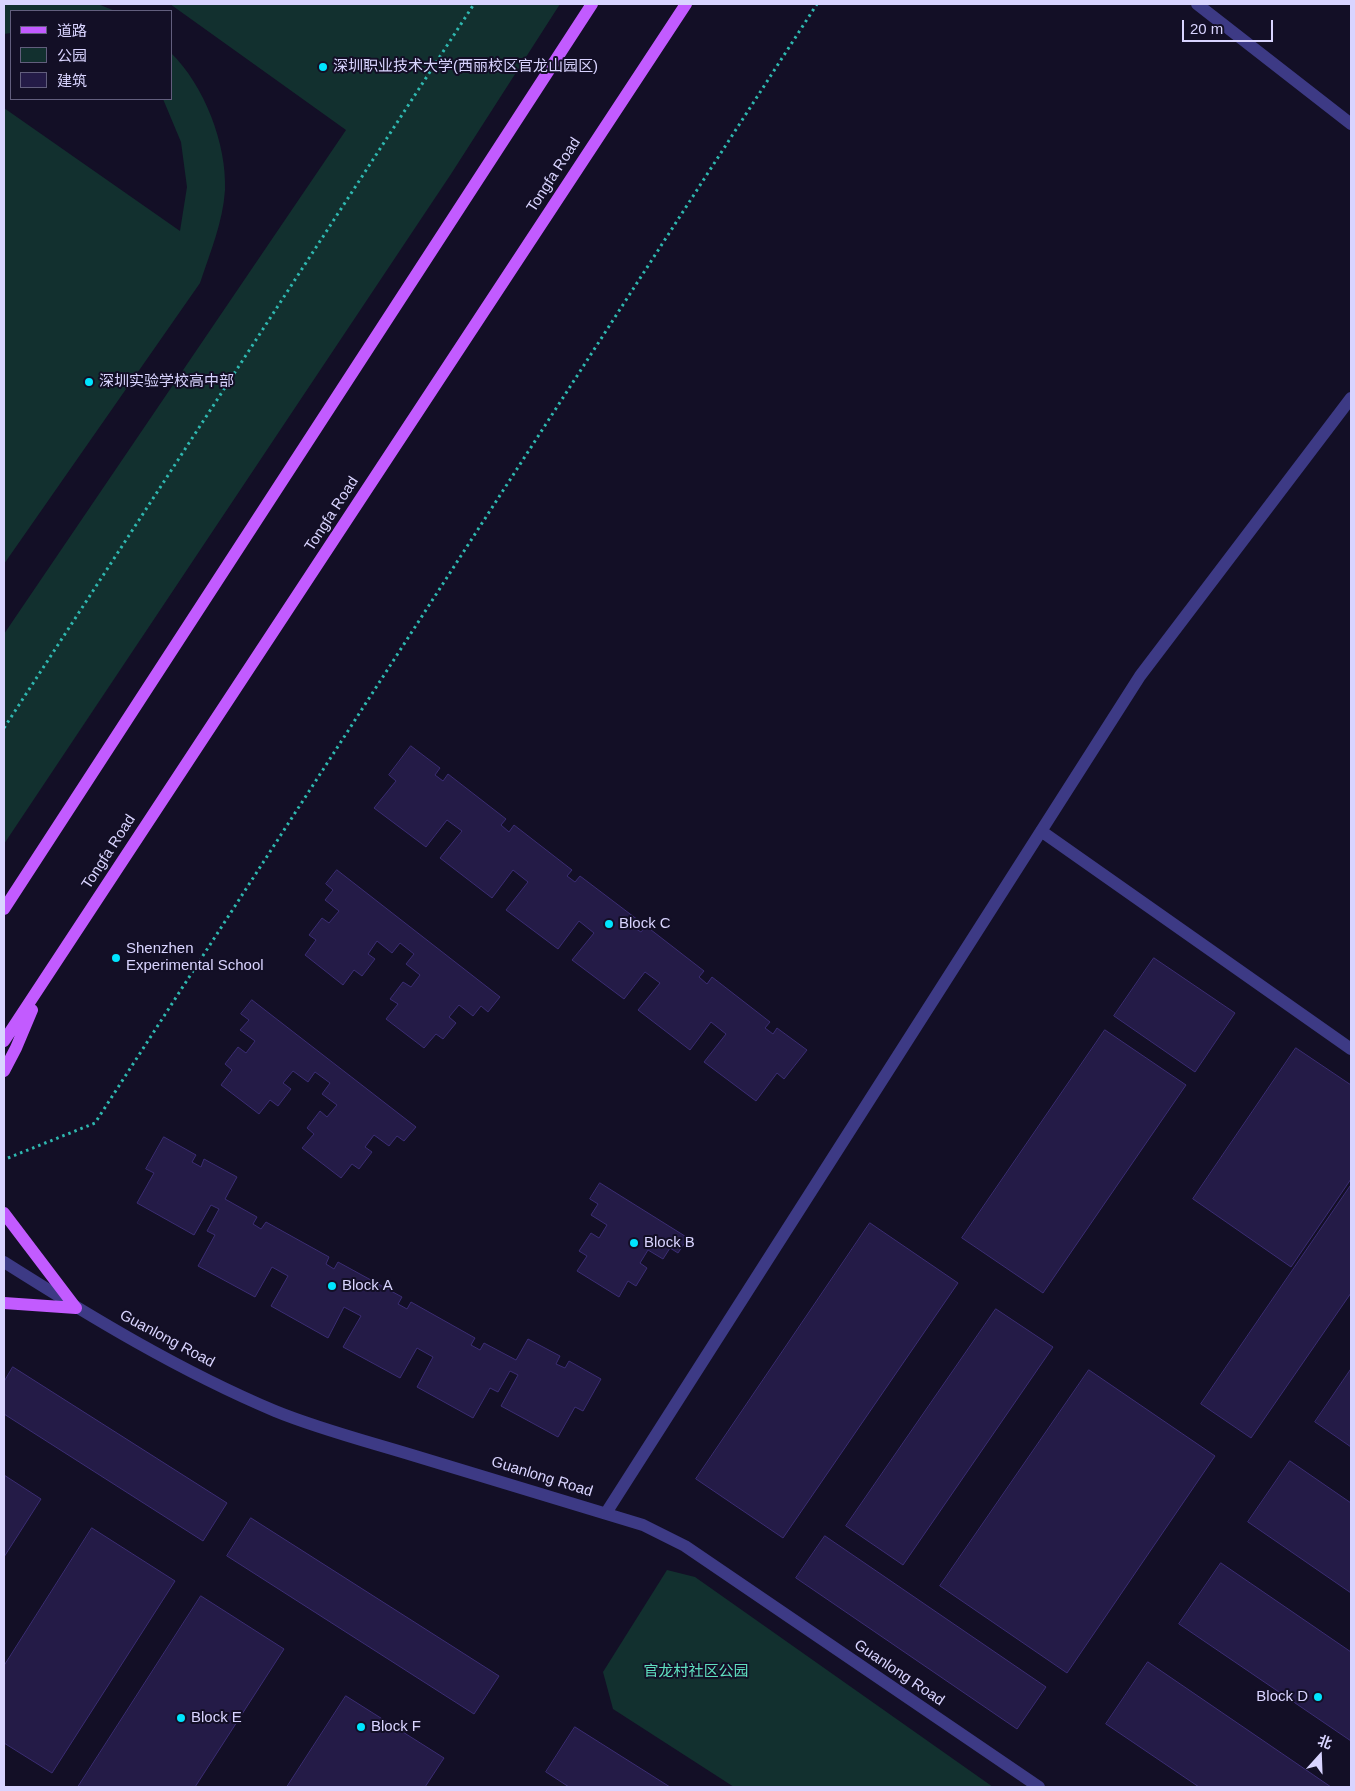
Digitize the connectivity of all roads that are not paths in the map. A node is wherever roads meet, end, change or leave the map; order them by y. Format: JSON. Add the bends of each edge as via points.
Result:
{"nodes":[{"id":1,"x":592,"y":4,"type":"edge"},
{"id":2,"x":686,"y":4,"type":"edge"},
{"id":3,"x":1197,"y":4,"type":"edge"},
{"id":4,"x":1351,"y":124,"type":"edge"},
{"id":5,"x":1351,"y":398,"type":"edge"},
{"id":6,"x":1041,"y":831,"type":"junction"},
{"id":7,"x":4,"y":909,"type":"edge"},
{"id":8,"x":43,"y":983,"type":"junction"},
{"id":9,"x":4,"y":1040,"type":"edge"},
{"id":10,"x":1351,"y":1050,"type":"edge"},
{"id":11,"x":4,"y":1071,"type":"edge"},
{"id":12,"x":4,"y":1213,"type":"edge"},
{"id":13,"x":4,"y":1262,"type":"edge"},
{"id":14,"x":4,"y":1303,"type":"edge"},
{"id":15,"x":76,"y":1308,"type":"junction"},
{"id":16,"x":606,"y":1514,"type":"junction"},
{"id":17,"x":1038,"y":1787,"type":"edge"}],
"edges":[{"from":1,"to":7,"type":"main road"},
{"from":2,"to":8,"type":"main road","name":"Tongfa Road"},
{"from":3,"to":4,"type":"street"},
{"from":5,"to":6,"type":"street","via":[[1140,676]]},
{"from":6,"to":10,"type":"street"},
{"from":6,"to":16,"type":"street"},
{"from":8,"to":9,"type":"main road","name":"Tongfa Road"},
{"from":8,"to":11,"type":"main road"},
{"from":12,"to":15,"type":"main road"},
{"from":13,"to":15,"type":"street","name":"Guanlong Road"},
{"from":14,"to":15,"type":"main road"},
{"from":15,"to":16,"type":"street","name":"Guanlong Road","via":[[211,1382],[276,1411]]},
{"from":16,"to":17,"type":"street","name":"Guanlong Road","via":[[643,1525],[685,1546]]}]}
